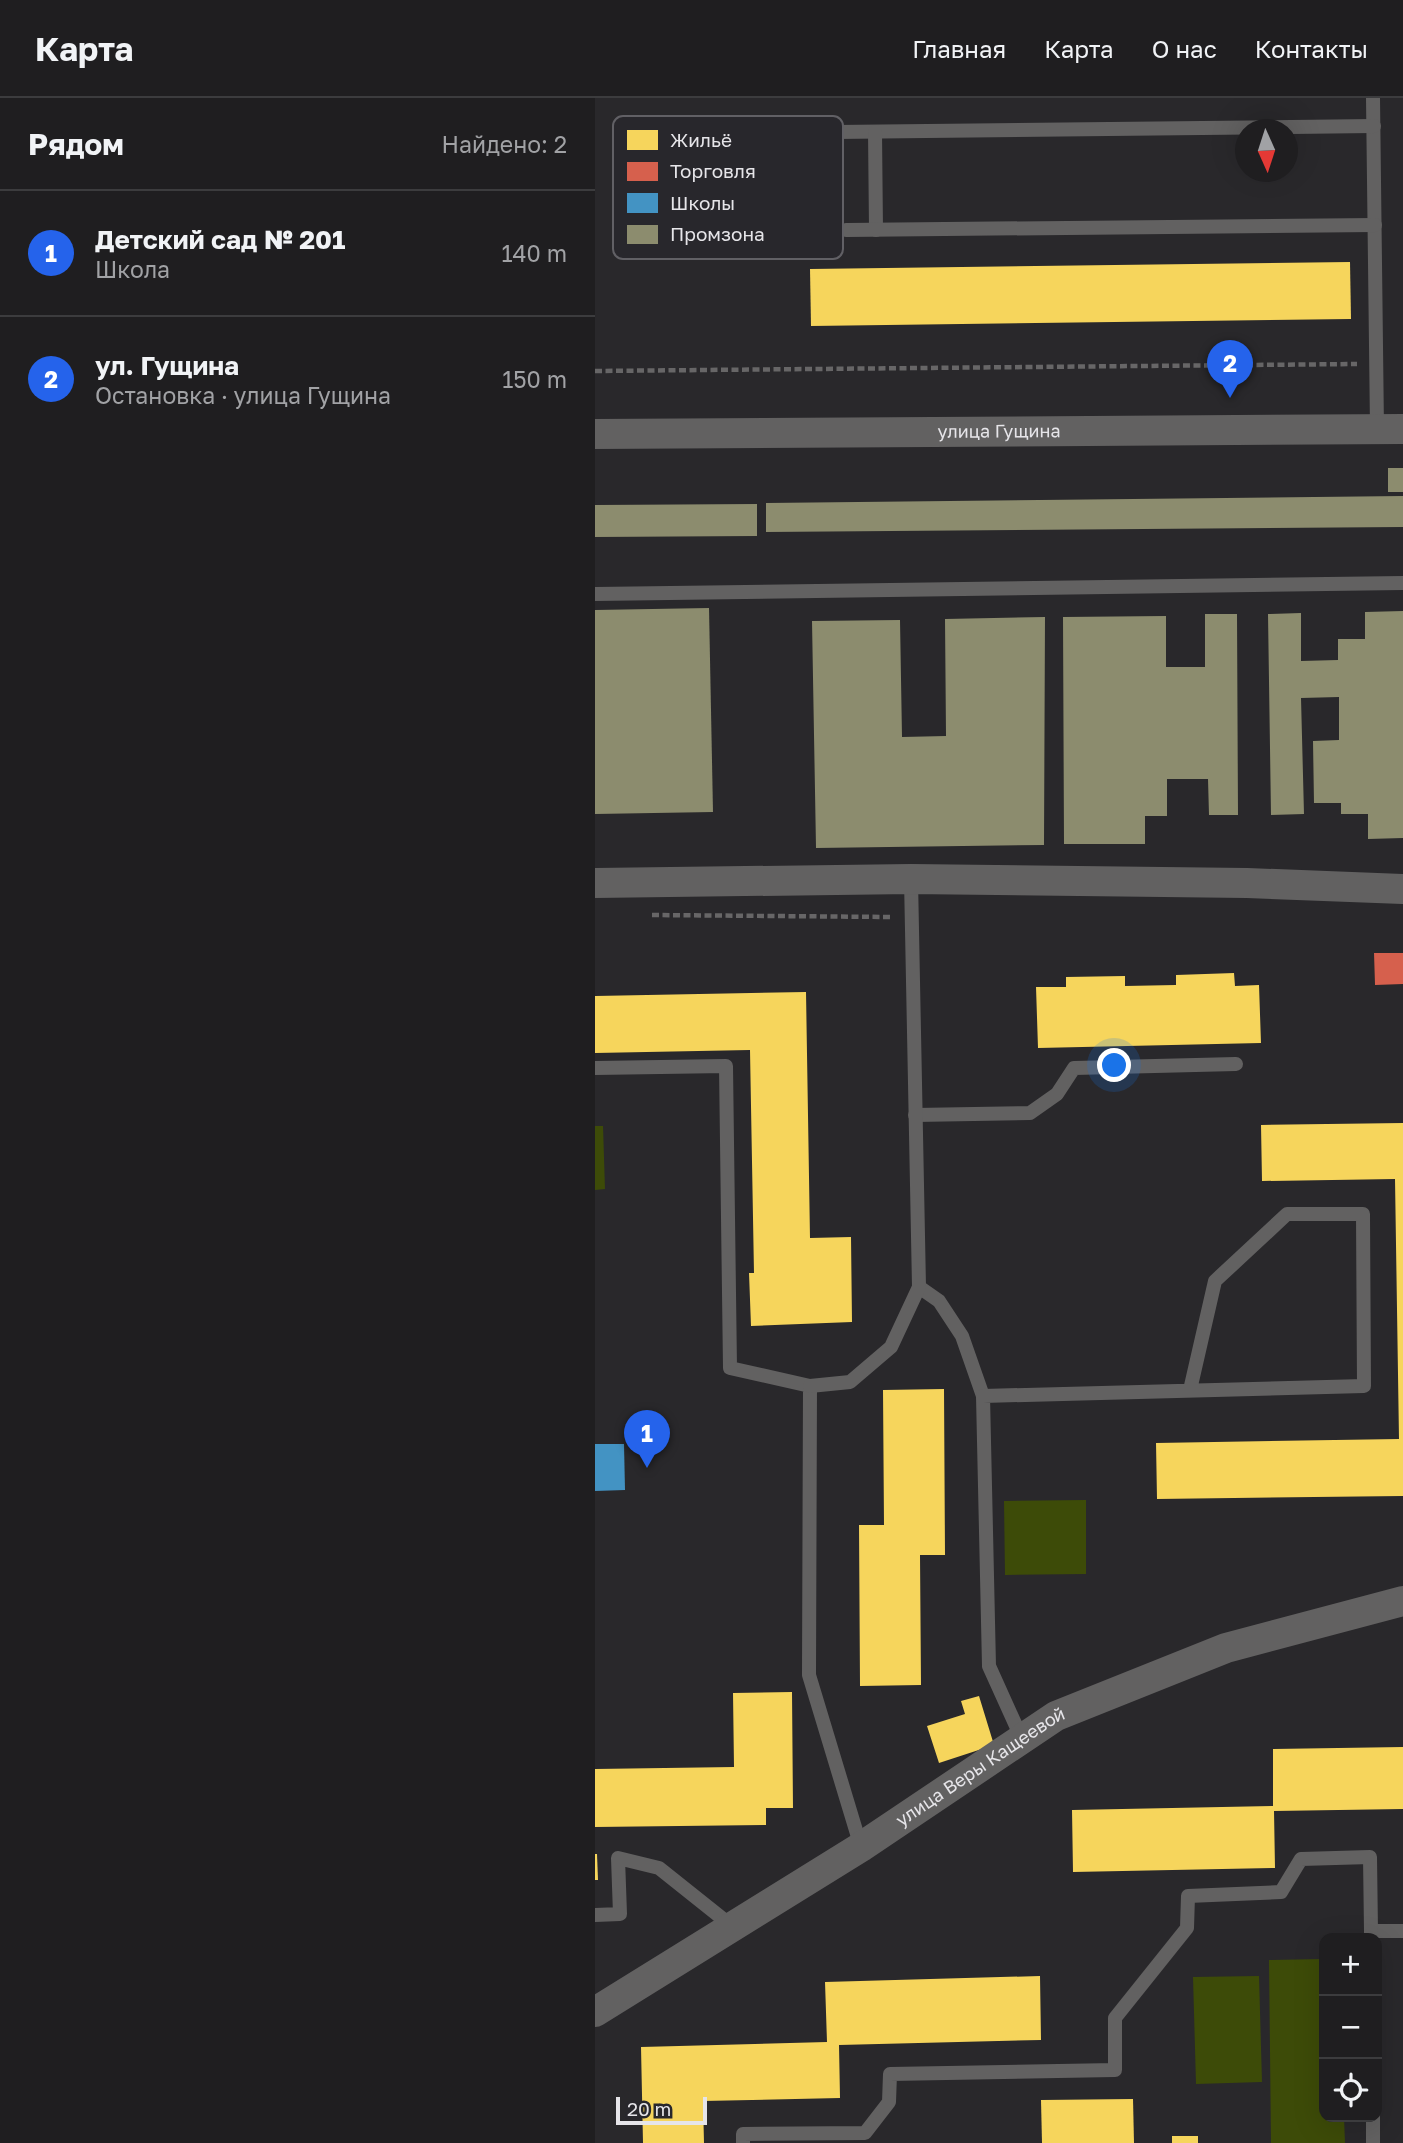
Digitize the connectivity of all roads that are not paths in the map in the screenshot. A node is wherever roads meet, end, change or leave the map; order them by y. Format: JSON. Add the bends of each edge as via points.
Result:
{"nodes":[{"id":1,"x":1373,"y":98,"type":"edge"},
{"id":2,"x":1374,"y":126,"type":"junction"},
{"id":3,"x":843,"y":131,"type":"edge"},
{"id":4,"x":874,"y":132,"type":"junction"},
{"id":5,"x":1375,"y":225,"type":"junction"},
{"id":6,"x":846,"y":230,"type":"dead end"},
{"id":7,"x":876,"y":230,"type":"junction"},
{"id":8,"x":1390,"y":428,"type":"edge"},
{"id":9,"x":595,"y":434,"type":"edge"},
{"id":10,"x":1403,"y":583,"type":"edge"},
{"id":11,"x":595,"y":594,"type":"edge"},
{"id":12,"x":911,"y":879,"type":"junction"},
{"id":13,"x":595,"y":883,"type":"edge"},
{"id":14,"x":1403,"y":889,"type":"edge"},
{"id":15,"x":1236,"y":1064,"type":"dead end"},
{"id":16,"x":595,"y":1068,"type":"edge"},
{"id":17,"x":915,"y":1115,"type":"junction"},
{"id":18,"x":919,"y":1287,"type":"junction"},
{"id":19,"x":810,"y":1386,"type":"junction"},
{"id":20,"x":1190,"y":1390,"type":"junction"},
{"id":21,"x":983,"y":1396,"type":"junction"},
{"id":22,"x":1403,"y":1601,"type":"edge"},
{"id":23,"x":1022,"y":1739,"type":"junction"},
{"id":24,"x":861,"y":1847,"type":"junction"},
{"id":25,"x":595,"y":1915,"type":"edge"},
{"id":26,"x":733,"y":1927,"type":"junction"},
{"id":27,"x":1403,"y":1931,"type":"edge"},
{"id":28,"x":1371,"y":1933,"type":"edge"},
{"id":29,"x":1382,"y":1934,"type":"edge"},
{"id":30,"x":595,"y":2012,"type":"edge"},
{"id":31,"x":1373,"y":2122,"type":"edge"},
{"id":32,"x":743,"y":2143,"type":"edge"},
{"id":33,"x":1373,"y":2143,"type":"edge"}],
"edges":[{"from":1,"to":2,"type":"lane"},
{"from":2,"to":4,"type":"lane"},
{"from":2,"to":5,"type":"lane"},
{"from":3,"to":4,"type":"lane"},
{"from":4,"to":7,"type":"lane"},
{"from":5,"to":7,"type":"lane"},
{"from":5,"to":8,"type":"lane","via":[[1378,364]]},
{"from":6,"to":7,"type":"lane"},
{"from":8,"to":9,"type":"street","name":"улица Гущина"},
{"from":10,"to":11,"type":"lane"},
{"from":12,"to":13,"type":"street"},
{"from":12,"to":14,"type":"street"},
{"from":12,"to":17,"type":"lane"},
{"from":15,"to":17,"type":"lane","via":[[1074,1068],[1057,1094],[1030,1113]]},
{"from":16,"to":19,"type":"lane","via":[[726,1066],[730,1368]]},
{"from":17,"to":18,"type":"lane"},
{"from":18,"to":19,"type":"lane","via":[[891,1347],[850,1382]]},
{"from":18,"to":21,"type":"lane","via":[[939,1301],[962,1336]]},
{"from":19,"to":24,"type":"lane","via":[[810,1675]]},
{"from":20,"to":20,"type":"lane","via":[[1364,1386],[1363,1214],[1287,1214],[1215,1281]]},
{"from":20,"to":21,"type":"lane"},
{"from":21,"to":23,"type":"lane","via":[[989,1666]]},
{"from":22,"to":23,"type":"street","name":"улица Веры Кащеевой","via":[[1226,1648],[1056,1716]]},
{"from":23,"to":24,"type":"street","name":"улица Веры Кащеевой"},
{"from":24,"to":26,"type":"street","name":"улица Веры Кащеевой"},
{"from":25,"to":26,"type":"lane","via":[[620,1914],[618,1858],[659,1868]]},
{"from":26,"to":30,"type":"street","name":"улица Веры Кащеевой"},
{"from":27,"to":29,"type":"lane"},
{"from":28,"to":32,"type":"lane","via":[[1370,1857],[1301,1859],[1281,1892],[1188,1896],[1187,1928],[1115,2018],[1115,2070],[890,2074],[890,2102],[865,2133],[743,2134]]},
{"from":31,"to":33,"type":"lane"}]}
